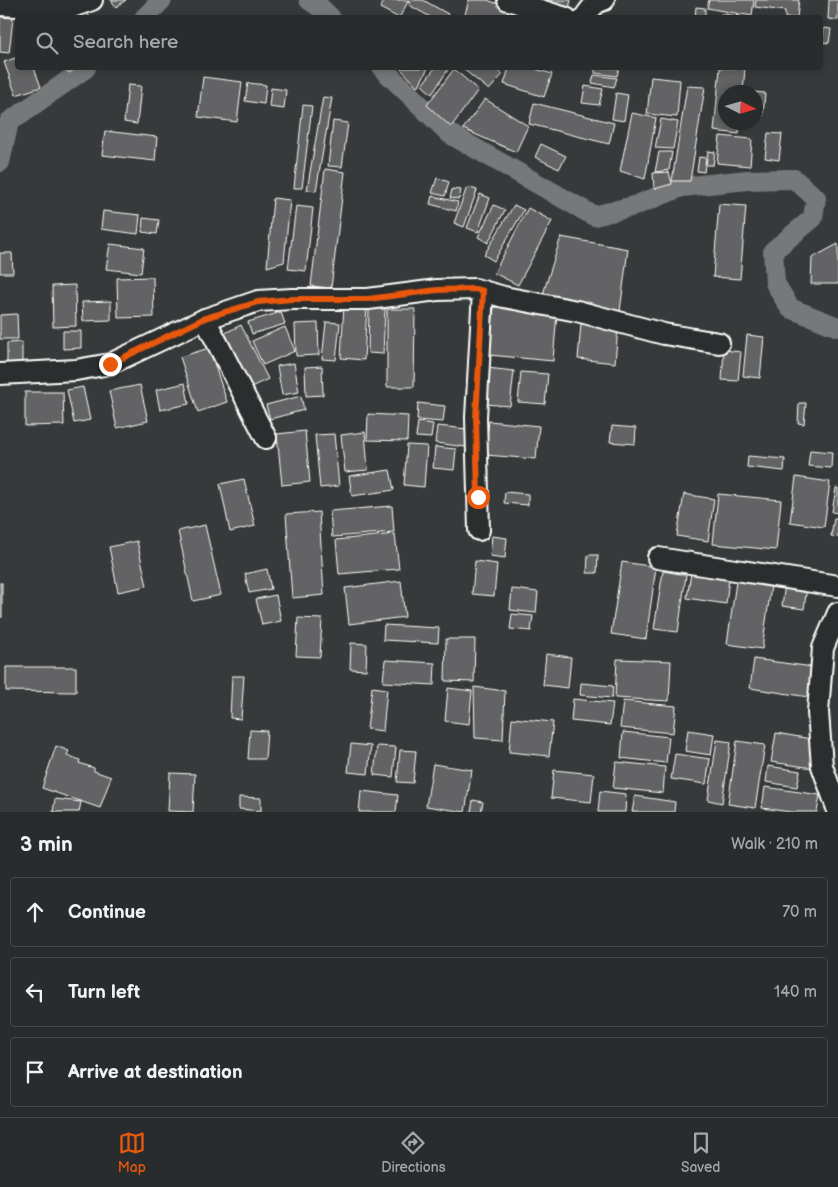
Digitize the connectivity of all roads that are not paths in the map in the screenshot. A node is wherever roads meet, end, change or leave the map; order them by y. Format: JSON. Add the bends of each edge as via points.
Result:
{"nodes":[{"id":1,"x":92,"y":0,"type":"edge"},
{"id":2,"x":508,"y":0,"type":"edge"},
{"id":3,"x":604,"y":0,"type":"edge"},
{"id":4,"x":0,"y":5,"type":"edge"},
{"id":5,"x":556,"y":15,"type":"edge"},
{"id":6,"x":586,"y":15,"type":"edge"},
{"id":7,"x":483,"y":291,"type":"junction"},
{"id":8,"x":205,"y":318,"type":"junction"},
{"id":9,"x":719,"y":343,"type":"dead end"},
{"id":10,"x":0,"y":374,"type":"edge"},
{"id":11,"x":266,"y":438,"type":"dead end"},
{"id":12,"x":479,"y":530,"type":"dead end"},
{"id":13,"x":658,"y":558,"type":"dead end"},
{"id":14,"x":838,"y":586,"type":"edge"},
{"id":15,"x":838,"y":613,"type":"edge"},
{"id":16,"x":837,"y":809,"type":"edge"}],
"edges":[{"from":1,"to":4,"type":"street","via":[[66,9]]},
{"from":2,"to":5,"type":"street"},
{"from":3,"to":6,"type":"street","via":[[594,4]]},
{"from":7,"to":8,"type":"street","via":[[437,290],[368,299],[258,302]]},
{"from":7,"to":9,"type":"street","via":[[664,334]]},
{"from":7,"to":12,"type":"street","via":[[476,417]]},
{"from":8,"to":10,"type":"street","via":[[110,364],[76,370]]},
{"from":8,"to":11,"type":"street"},
{"from":13,"to":14,"type":"street"},
{"from":15,"to":16,"type":"street","via":[[823,648],[818,712],[822,766]]}]}
